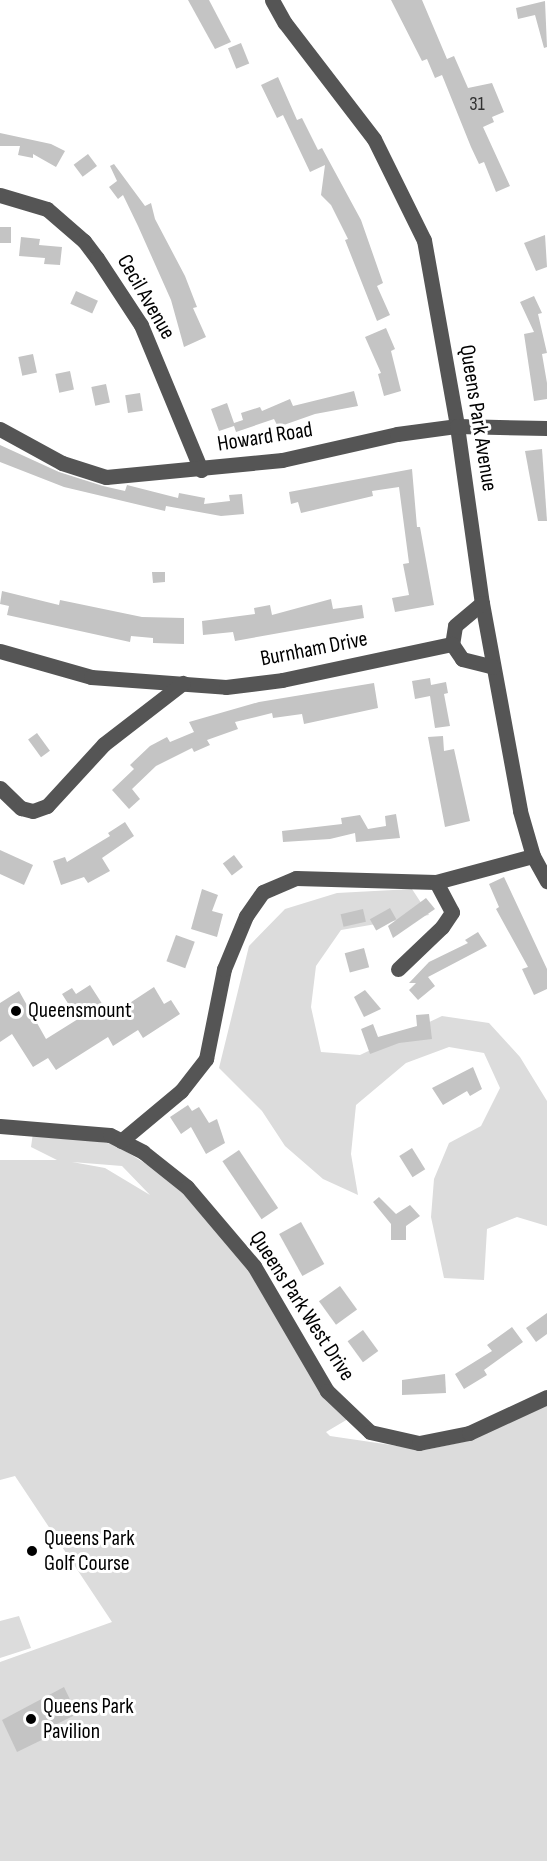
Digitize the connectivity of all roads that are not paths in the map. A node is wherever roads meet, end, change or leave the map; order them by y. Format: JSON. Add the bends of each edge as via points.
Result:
{"nodes":[{"id":1,"x":272,"y":0,"type":"edge"},
{"id":2,"x":0,"y":195,"type":"edge"},
{"id":3,"x":457,"y":426,"type":"junction"},
{"id":4,"x":547,"y":428,"type":"edge"},
{"id":5,"x":0,"y":429,"type":"edge"},
{"id":6,"x":201,"y":470,"type":"junction"},
{"id":7,"x":482,"y":603,"type":"junction"},
{"id":8,"x":452,"y":644,"type":"junction"},
{"id":9,"x":0,"y":651,"type":"edge"},
{"id":10,"x":493,"y":667,"type":"junction"},
{"id":11,"x":183,"y":683,"type":"junction"},
{"id":12,"x":0,"y":789,"type":"edge"},
{"id":13,"x":533,"y":856,"type":"junction"},
{"id":14,"x":547,"y":881,"type":"edge"},
{"id":15,"x":436,"y":882,"type":"junction"},
{"id":16,"x":398,"y":969,"type":"dead end"},
{"id":17,"x":0,"y":1126,"type":"edge"},
{"id":18,"x":121,"y":1141,"type":"junction"},
{"id":19,"x":547,"y":1397,"type":"edge"}],
"edges":[{"from":1,"to":3,"type":"street","name":"Queens Park Avenue","via":[[285,23],[374,139],[424,240]]},
{"from":2,"to":6,"type":"street","name":"Cecil Avenue","via":[[47,209],[84,241],[97,258],[141,325]]},
{"from":3,"to":4,"type":"street","name":"Howard Road"},
{"from":3,"to":6,"type":"street","name":"Howard Road","via":[[398,434],[282,460]]},
{"from":3,"to":7,"type":"street","name":"Queens Park Avenue"},
{"from":5,"to":6,"type":"street","name":"Howard Road","via":[[62,464],[106,477]]},
{"from":7,"to":8,"type":"street","via":[[455,626]]},
{"from":7,"to":10,"type":"street","name":"Queens Park Avenue"},
{"from":8,"to":10,"type":"street","via":[[462,659]]},
{"from":8,"to":11,"type":"street","name":"Burnham Drive","via":[[282,680],[226,687]]},
{"from":9,"to":11,"type":"street","name":"Burnham Drive","via":[[91,677]]},
{"from":10,"to":13,"type":"street","name":"Queens Park Avenue","via":[[520,811]]},
{"from":11,"to":12,"type":"street","via":[[104,744],[47,806],[33,811],[21,808]]},
{"from":13,"to":14,"type":"street","name":"Queens Park Avenue"},
{"from":13,"to":15,"type":"street"},
{"from":15,"to":16,"type":"street","via":[[452,912],[442,927]]},
{"from":15,"to":18,"type":"street","via":[[296,878],[263,892],[246,916],[224,969],[206,1059],[181,1091]]},
{"from":17,"to":18,"type":"street","name":"Queens Park West Drive","via":[[63,1128],[110,1135]]},
{"from":18,"to":19,"type":"street","name":"Queens Park West Drive","via":[[187,1186],[254,1266],[327,1391],[370,1432],[419,1443],[459,1435]]}]}
